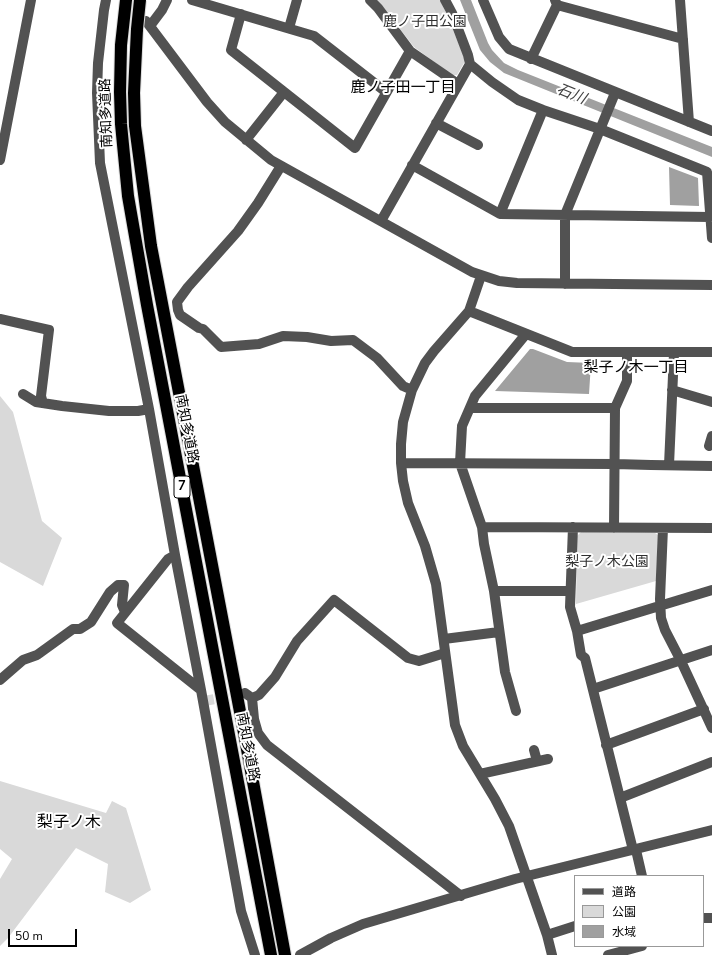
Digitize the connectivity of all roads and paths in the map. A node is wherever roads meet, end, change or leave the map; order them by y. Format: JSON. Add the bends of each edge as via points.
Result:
{"nodes":[{"id":1,"x":31,"y":0,"type":"edge"},
{"id":2,"x":106,"y":0,"type":"edge"},
{"id":3,"x":126,"y":0,"type":"edge"},
{"id":4,"x":140,"y":0,"type":"edge"},
{"id":5,"x":167,"y":0,"type":"edge"},
{"id":6,"x":192,"y":0,"type":"edge"},
{"id":7,"x":297,"y":0,"type":"edge"},
{"id":8,"x":370,"y":0,"type":"edge"},
{"id":9,"x":445,"y":0,"type":"edge"},
{"id":10,"x":483,"y":0,"type":"edge"},
{"id":11,"x":680,"y":0,"type":"edge"},
{"id":12,"x":556,"y":3,"type":"edge"},
{"id":13,"x":241,"y":14,"type":"junction"},
{"id":14,"x":144,"y":26,"type":"junction"},
{"id":15,"x":289,"y":28,"type":"junction"},
{"id":16,"x":683,"y":40,"type":"junction"},
{"id":17,"x":410,"y":51,"type":"junction"},
{"id":18,"x":531,"y":59,"type":"junction"},
{"id":19,"x":470,"y":64,"type":"junction"},
{"id":20,"x":458,"y":84,"type":"junction"},
{"id":21,"x":284,"y":92,"type":"junction"},
{"id":22,"x":386,"y":92,"type":"junction"},
{"id":23,"x":615,"y":92,"type":"junction"},
{"id":24,"x":542,"y":110,"type":"junction"},
{"id":25,"x":690,"y":122,"type":"junction"},
{"id":26,"x":436,"y":123,"type":"junction"},
{"id":27,"x":601,"y":128,"type":"junction"},
{"id":28,"x":712,"y":131,"type":"edge"},
{"id":29,"x":246,"y":140,"type":"junction"},
{"id":30,"x":478,"y":145,"type":"dead end"},
{"id":31,"x":0,"y":160,"type":"edge"},
{"id":32,"x":412,"y":165,"type":"junction"},
{"id":33,"x":281,"y":166,"type":"junction"},
{"id":34,"x":500,"y":214,"type":"junction"},
{"id":35,"x":565,"y":215,"type":"junction"},
{"id":36,"x":710,"y":217,"type":"junction"},
{"id":37,"x":381,"y":222,"type":"junction"},
{"id":38,"x":712,"y":238,"type":"edge"},
{"id":39,"x":481,"y":276,"type":"junction"},
{"id":40,"x":565,"y":284,"type":"junction"},
{"id":41,"x":712,"y":285,"type":"edge"},
{"id":42,"x":469,"y":311,"type":"junction"},
{"id":43,"x":0,"y":319,"type":"edge"},
{"id":44,"x":526,"y":334,"type":"junction"},
{"id":45,"x":627,"y":352,"type":"junction"},
{"id":46,"x":712,"y":352,"type":"edge"},
{"id":47,"x":674,"y":353,"type":"junction"},
{"id":48,"x":412,"y":390,"type":"junction"},
{"id":49,"x":672,"y":390,"type":"junction"},
{"id":50,"x":23,"y":394,"type":"dead end"},
{"id":51,"x":712,"y":402,"type":"edge"},
{"id":52,"x":43,"y":403,"type":"junction"},
{"id":53,"x":470,"y":408,"type":"junction"},
{"id":54,"x":615,"y":408,"type":"junction"},
{"id":55,"x":148,"y":409,"type":"junction"},
{"id":56,"x":401,"y":463,"type":"junction"},
{"id":57,"x":460,"y":463,"type":"junction"},
{"id":58,"x":615,"y":464,"type":"junction"},
{"id":59,"x":669,"y":465,"type":"junction"},
{"id":60,"x":712,"y":466,"type":"edge"},
{"id":61,"x":482,"y":527,"type":"junction"},
{"id":62,"x":573,"y":527,"type":"junction"},
{"id":63,"x":614,"y":528,"type":"junction"},
{"id":64,"x":663,"y":528,"type":"junction"},
{"id":65,"x":712,"y":528,"type":"edge"},
{"id":66,"x":175,"y":555,"type":"junction"},
{"id":67,"x":712,"y":590,"type":"edge"},
{"id":68,"x":494,"y":591,"type":"junction"},
{"id":69,"x":570,"y":591,"type":"junction"},
{"id":70,"x":660,"y":606,"type":"junction"},
{"id":71,"x":125,"y":612,"type":"junction"},
{"id":72,"x":577,"y":631,"type":"junction"},
{"id":73,"x":498,"y":632,"type":"junction"},
{"id":74,"x":444,"y":639,"type":"junction"},
{"id":75,"x":712,"y":650,"type":"edge"},
{"id":76,"x":445,"y":653,"type":"junction"},
{"id":77,"x":681,"y":661,"type":"junction"},
{"id":78,"x":0,"y":680,"type":"edge"},
{"id":79,"x":592,"y":689,"type":"junction"},
{"id":80,"x":201,"y":690,"type":"junction"},
{"id":81,"x":704,"y":709,"type":"junction"},
{"id":82,"x":516,"y":711,"type":"dead end"},
{"id":83,"x":712,"y":728,"type":"edge"},
{"id":84,"x":606,"y":745,"type":"junction"},
{"id":85,"x":534,"y":750,"type":"dead end"},
{"id":86,"x":548,"y":759,"type":"dead end"},
{"id":87,"x":537,"y":761,"type":"junction"},
{"id":88,"x":712,"y":762,"type":"edge"},
{"id":89,"x":480,"y":774,"type":"junction"},
{"id":90,"x":620,"y":798,"type":"junction"},
{"id":91,"x":712,"y":830,"type":"edge"},
{"id":92,"x":636,"y":850,"type":"junction"},
{"id":93,"x":642,"y":875,"type":"edge"},
{"id":94,"x":527,"y":876,"type":"junction"},
{"id":95,"x":461,"y":896,"type":"junction"},
{"id":96,"x":574,"y":926,"type":"edge"},
{"id":97,"x":547,"y":935,"type":"junction"},
{"id":98,"x":638,"y":947,"type":"edge"},
{"id":99,"x":255,"y":955,"type":"edge"},
{"id":100,"x":271,"y":955,"type":"edge"},
{"id":101,"x":285,"y":955,"type":"edge"},
{"id":102,"x":300,"y":955,"type":"edge"},
{"id":103,"x":552,"y":955,"type":"edge"},
{"id":104,"x":607,"y":955,"type":"edge"}],
"edges":[{"from":1,"to":31,"type":"street"},
{"from":2,"to":55,"type":"street","via":[[98,63],[100,163]]},
{"from":3,"to":100,"type":"highway","name":"南知多道路","number":"7","via":[[120,92],[128,196]]},
{"from":4,"to":14,"type":"highway","name":"南知多道路","number":"7","bridge":true},
{"from":5,"to":14,"type":"street","via":[[162,10]]},
{"from":6,"to":13,"type":"street"},
{"from":7,"to":15,"type":"street"},
{"from":8,"to":17,"type":"street"},
{"from":9,"to":19,"type":"street"},
{"from":10,"to":18,"type":"street","via":[[499,37],[509,49]]},
{"from":11,"to":16,"type":"street"},
{"from":12,"to":16,"type":"street"},
{"from":12,"to":18,"type":"street"},
{"from":13,"to":15,"type":"street"},
{"from":13,"to":21,"type":"street","via":[[231,50]]},
{"from":14,"to":29,"type":"street","via":[[207,102]]},
{"from":14,"to":101,"type":"highway","name":"南知多道路","number":"7","via":[[134,92],[135,126],[151,246]]},
{"from":15,"to":22,"type":"street","via":[[314,36]]},
{"from":16,"to":25,"type":"street"},
{"from":17,"to":20,"type":"street"},
{"from":17,"to":22,"type":"street"},
{"from":18,"to":23,"type":"street"},
{"from":19,"to":20,"type":"street"},
{"from":19,"to":24,"type":"street","via":[[518,100]]},
{"from":20,"to":26,"type":"street"},
{"from":21,"to":22,"type":"street","via":[[355,148]]},
{"from":21,"to":29,"type":"street"},
{"from":23,"to":25,"type":"street"},
{"from":23,"to":27,"type":"street"},
{"from":24,"to":27,"type":"street"},
{"from":24,"to":34,"type":"street"},
{"from":25,"to":28,"type":"street"},
{"from":26,"to":30,"type":"street"},
{"from":26,"to":32,"type":"street"},
{"from":27,"to":35,"type":"street"},
{"from":27,"to":36,"type":"street","via":[[707,172]]},
{"from":29,"to":33,"type":"street"},
{"from":32,"to":34,"type":"street"},
{"from":32,"to":37,"type":"street"},
{"from":33,"to":37,"type":"street"},
{"from":33,"to":48,"type":"street","via":[[238,231],[177,302],[180,315],[203,329],[221,347],[249,346],[283,336],[307,336],[331,341],[353,340],[377,358],[402,386]]},
{"from":34,"to":35,"type":"street"},
{"from":35,"to":36,"type":"street"},
{"from":35,"to":40,"type":"street"},
{"from":36,"to":38,"type":"street"},
{"from":37,"to":39,"type":"street"},
{"from":39,"to":40,"type":"street","via":[[517,283]]},
{"from":39,"to":42,"type":"street"},
{"from":40,"to":41,"type":"street"},
{"from":42,"to":44,"type":"street"},
{"from":42,"to":48,"type":"street","via":[[425,363]]},
{"from":43,"to":52,"type":"street","via":[[49,330]]},
{"from":44,"to":45,"type":"street","via":[[572,352]]},
{"from":44,"to":53,"type":"street","via":[[476,396]]},
{"from":45,"to":47,"type":"street"},
{"from":45,"to":54,"type":"street","via":[[627,381]]},
{"from":46,"to":47,"type":"street"},
{"from":47,"to":49,"type":"street"},
{"from":48,"to":56,"type":"street","via":[[403,422]]},
{"from":49,"to":51,"type":"street"},
{"from":49,"to":59,"type":"street"},
{"from":50,"to":52,"type":"street"},
{"from":52,"to":55,"type":"street","via":[[109,411]]},
{"from":53,"to":54,"type":"street"},
{"from":53,"to":57,"type":"street","via":[[462,426]]},
{"from":54,"to":58,"type":"street"},
{"from":55,"to":66,"type":"street"},
{"from":56,"to":57,"type":"street"},
{"from":56,"to":74,"type":"street","via":[[408,503],[434,578]]},
{"from":57,"to":58,"type":"street"},
{"from":57,"to":61,"type":"street"},
{"from":58,"to":59,"type":"street"},
{"from":58,"to":63,"type":"street"},
{"from":59,"to":60,"type":"street"},
{"from":61,"to":62,"type":"street"},
{"from":61,"to":68,"type":"street"},
{"from":62,"to":63,"type":"street"},
{"from":62,"to":69,"type":"street"},
{"from":63,"to":64,"type":"street"},
{"from":64,"to":65,"type":"street"},
{"from":64,"to":70,"type":"street"},
{"from":66,"to":71,"type":"street","via":[[168,559]]},
{"from":66,"to":80,"type":"street"},
{"from":67,"to":70,"type":"street"},
{"from":68,"to":69,"type":"street"},
{"from":68,"to":73,"type":"street"},
{"from":69,"to":72,"type":"street","via":[[570,608]]},
{"from":70,"to":72,"type":"street"},
{"from":70,"to":77,"type":"street","via":[[660,618]]},
{"from":71,"to":78,"type":"street","via":[[122,605],[124,585],[118,585],[110,592],[91,622],[80,629],[73,629],[37,655],[22,660]]},
{"from":71,"to":80,"type":"street","via":[[117,623]]},
{"from":72,"to":79,"type":"street","via":[[581,655],[585,658]]},
{"from":73,"to":74,"type":"street"},
{"from":73,"to":82,"type":"street","via":[[504,672]]},
{"from":74,"to":76,"type":"street"},
{"from":75,"to":77,"type":"street"},
{"from":76,"to":89,"type":"street","via":[[455,725],[463,746]]},
{"from":76,"to":95,"type":"street","via":[[419,661],[408,658],[334,600],[297,641],[275,677],[259,695],[249,696],[258,733],[267,745]]},
{"from":77,"to":79,"type":"street"},
{"from":77,"to":81,"type":"street"},
{"from":79,"to":84,"type":"street"},
{"from":80,"to":99,"type":"street","via":[[241,910]]},
{"from":81,"to":83,"type":"street"},
{"from":81,"to":84,"type":"street"},
{"from":84,"to":90,"type":"street"},
{"from":85,"to":87,"type":"street"},
{"from":86,"to":87,"type":"street"},
{"from":87,"to":89,"type":"street"},
{"from":88,"to":90,"type":"street"},
{"from":89,"to":94,"type":"street","via":[[509,826]]},
{"from":90,"to":92,"type":"street","via":[[632,846]]},
{"from":91,"to":92,"type":"street"},
{"from":92,"to":93,"type":"street"},
{"from":92,"to":94,"type":"street"},
{"from":94,"to":95,"type":"street"},
{"from":94,"to":97,"type":"street"},
{"from":95,"to":102,"type":"street","via":[[363,924]]},
{"from":96,"to":97,"type":"street"},
{"from":97,"to":103,"type":"street"},
{"from":98,"to":104,"type":"street"}]}
